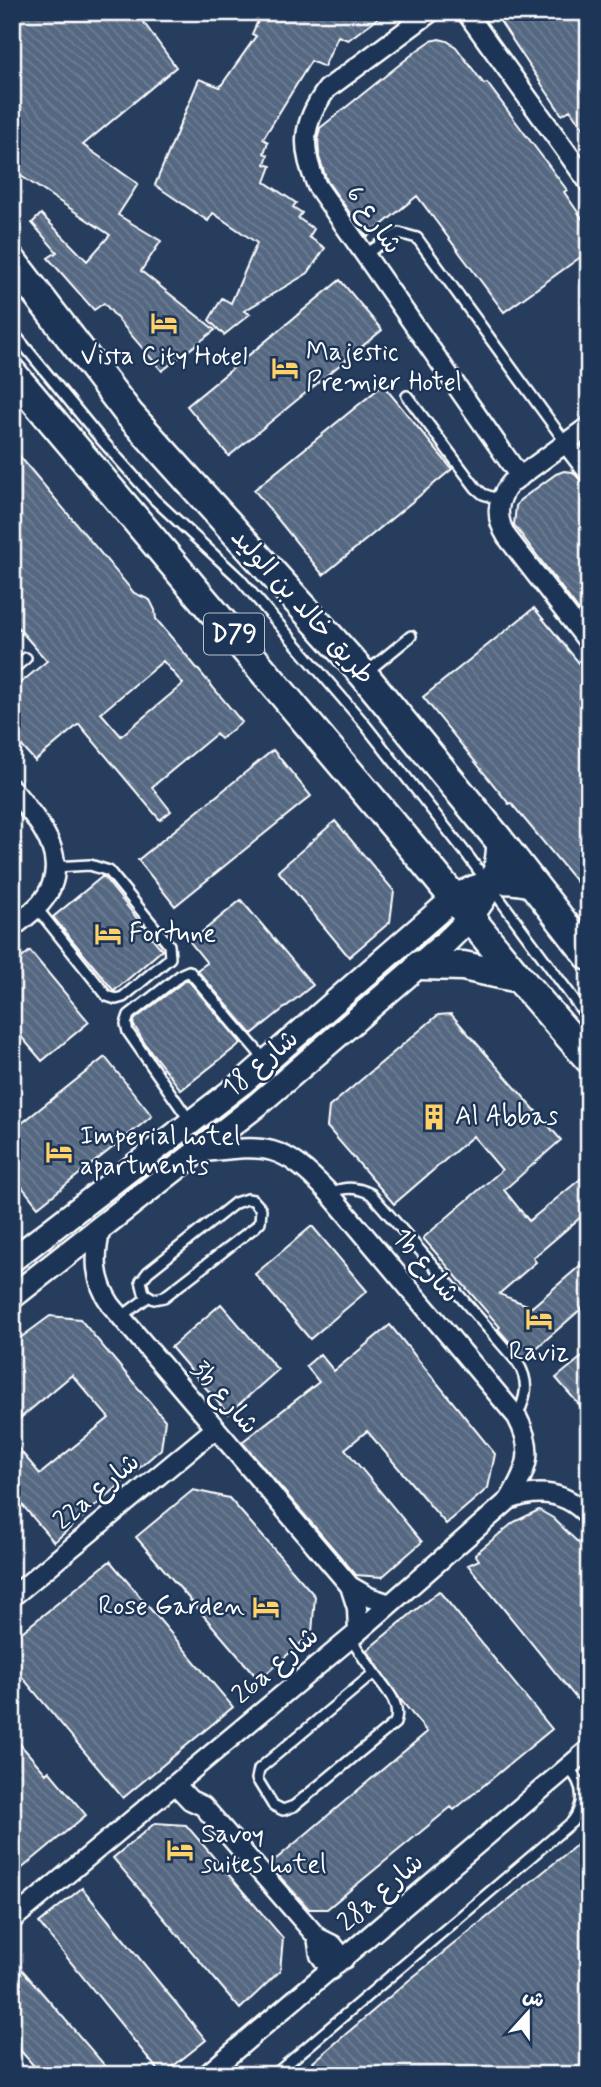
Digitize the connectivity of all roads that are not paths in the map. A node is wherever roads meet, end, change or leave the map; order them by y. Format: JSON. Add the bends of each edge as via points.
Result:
{"nodes":[{"id":1,"x":431,"y":12,"type":"edge"},
{"id":2,"x":466,"y":12,"type":"edge"},
{"id":3,"x":589,"y":183,"type":"edge"},
{"id":4,"x":365,"y":254,"type":"junction"},
{"id":5,"x":12,"y":261,"type":"edge"},
{"id":6,"x":12,"y":331,"type":"edge"},
{"id":7,"x":12,"y":373,"type":"edge"},
{"id":8,"x":407,"y":396,"type":"dead end"},
{"id":9,"x":589,"y":426,"type":"edge"},
{"id":10,"x":566,"y":443,"type":"junction"},
{"id":11,"x":589,"y":472,"type":"edge"},
{"id":12,"x":520,"y":477,"type":"junction"},
{"id":13,"x":500,"y":500,"type":"junction"},
{"id":14,"x":411,"y":636,"type":"dead end"},
{"id":15,"x":589,"y":643,"type":"edge"},
{"id":16,"x":26,"y":658,"type":"dead end"},
{"id":17,"x":12,"y":670,"type":"edge"},
{"id":18,"x":363,"y":675,"type":"junction"},
{"id":19,"x":12,"y":789,"type":"edge"},
{"id":20,"x":499,"y":840,"type":"junction"},
{"id":21,"x":54,"y":867,"type":"junction"},
{"id":22,"x":490,"y":884,"type":"junction"},
{"id":23,"x":534,"y":886,"type":"junction"},
{"id":24,"x":36,"y":907,"type":"junction"},
{"id":25,"x":462,"y":907,"type":"junction"},
{"id":26,"x":12,"y":928,"type":"edge"},
{"id":27,"x":589,"y":956,"type":"edge"},
{"id":28,"x":421,"y":965,"type":"junction"},
{"id":29,"x":519,"y":978,"type":"junction"},
{"id":30,"x":587,"y":1019,"type":"edge"},
{"id":31,"x":589,"y":1059,"type":"edge"},
{"id":32,"x":267,"y":1062,"type":"junction"},
{"id":33,"x":191,"y":1122,"type":"junction"},
{"id":34,"x":197,"y":1153,"type":"junction"},
{"id":35,"x":329,"y":1193,"type":"junction"},
{"id":36,"x":101,"y":1228,"type":"junction"},
{"id":37,"x":12,"y":1260,"type":"edge"},
{"id":38,"x":12,"y":1297,"type":"edge"},
{"id":39,"x":148,"y":1297,"type":"junction"},
{"id":40,"x":121,"y":1317,"type":"junction"},
{"id":41,"x":517,"y":1417,"type":"junction"},
{"id":42,"x":216,"y":1428,"type":"junction"},
{"id":43,"x":509,"y":1500,"type":"junction"},
{"id":44,"x":587,"y":1512,"type":"edge"},
{"id":45,"x":350,"y":1586,"type":"junction"},
{"id":46,"x":12,"y":1597,"type":"edge"},
{"id":47,"x":390,"y":1604,"type":"junction"},
{"id":48,"x":354,"y":1635,"type":"junction"},
{"id":49,"x":374,"y":1673,"type":"junction"},
{"id":50,"x":589,"y":1749,"type":"edge"},
{"id":51,"x":567,"y":1767,"type":"junction"},
{"id":52,"x":181,"y":1779,"type":"junction"},
{"id":53,"x":12,"y":1920,"type":"edge"},
{"id":54,"x":337,"y":1965,"type":"junction"},
{"id":55,"x":206,"y":2075,"type":"edge"},
{"id":56,"x":274,"y":2075,"type":"edge"}],
"edges":[{"from":1,"to":4,"type":"street","name":"شارع 6","via":[[327,89],[307,125],[305,146],[317,186]]},
{"from":2,"to":3,"type":"street"},
{"from":4,"to":10,"type":"lane","via":[[399,233],[417,238]]},
{"from":4,"to":12,"type":"street","name":"شارع 6"},
{"from":5,"to":18,"type":"main road","name":"طريق خالد بن الوليد","number":"D79","via":[[129,414]]},
{"from":6,"to":22,"type":"lane","via":[[154,499],[248,588],[362,721]]},
{"from":7,"to":25,"type":"main road","number":"D79"},
{"from":8,"to":13,"type":"lane","via":[[476,488]]},
{"from":9,"to":10,"type":"street"},
{"from":10,"to":11,"type":"street"},
{"from":10,"to":12,"type":"street"},
{"from":12,"to":13,"type":"street"},
{"from":13,"to":15,"type":"street","via":[[501,528]]},
{"from":14,"to":18,"type":"lane"},
{"from":16,"to":17,"type":"lane"},
{"from":18,"to":20,"type":"main road","name":"طريق خالد بن الوليد","number":"D79"},
{"from":19,"to":21,"type":"street","via":[[50,839]]},
{"from":20,"to":22,"type":"street","via":[[497,868]]},
{"from":20,"to":23,"type":"main road","name":"طريق خالد بن الوليد","number":"D79"},
{"from":21,"to":24,"type":"street","via":[[49,891]]},
{"from":21,"to":24,"type":"lane","via":[[90,865],[109,871],[169,945],[170,958],[123,997],[111,998]]},
{"from":22,"to":23,"type":"street","name":"شارع 18","via":[[507,880]]},
{"from":22,"to":25,"type":"street","name":"شارع 18","via":[[466,890]]},
{"from":22,"to":30,"type":"lane"},
{"from":23,"to":27,"type":"main road","name":"طريق خالد بن الوليد","number":"D79"},
{"from":24,"to":26,"type":"street"},
{"from":25,"to":28,"type":"street","name":"شارع 18"},
{"from":25,"to":29,"type":"main road","number":"D79"},
{"from":25,"to":32,"type":"street","name":"شارع 18"},
{"from":28,"to":29,"type":"main road","via":[[463,966]]},
{"from":28,"to":34,"type":"street","name":"شارع 18"},
{"from":29,"to":31,"type":"main road","number":"D79"},
{"from":32,"to":33,"type":"street","name":"شارع 18"},
{"from":32,"to":33,"type":"lane","via":[[189,971],[129,1015],[128,1032]]},
{"from":33,"to":37,"type":"street","name":"شارع 18"},
{"from":34,"to":35,"type":"street","name":"1b شارع","via":[[241,1148],[282,1153]]},
{"from":34,"to":36,"type":"street","name":"شارع 18"},
{"from":35,"to":41,"type":"street","name":"1b شارع"},
{"from":35,"to":41,"type":"lane","via":[[353,1187],[371,1194],[518,1363],[527,1392]]},
{"from":36,"to":38,"type":"street","name":"شارع 18"},
{"from":36,"to":40,"type":"street","name":"3b شارع","via":[[96,1269],[103,1294]]},
{"from":39,"to":39,"type":"lane","via":[[164,1297],[255,1227],[262,1216],[258,1204],[240,1200],[148,1272],[141,1282]]},
{"from":39,"to":40,"type":"lane"},
{"from":40,"to":42,"type":"street","name":"3b شارع"},
{"from":41,"to":43,"type":"street","name":"1b شارع","via":[[529,1451]]},
{"from":42,"to":45,"type":"street","name":"3b شارع"},
{"from":42,"to":46,"type":"street","name":"22a شارع"},
{"from":43,"to":44,"type":"street","name":"26a شارع","via":[[539,1492],[554,1494]]},
{"from":43,"to":47,"type":"street","name":"26a شارع"},
{"from":45,"to":47,"type":"street","name":"3b شارع"},
{"from":45,"to":48,"type":"street","name":"3b شارع","via":[[357,1608]]},
{"from":47,"to":48,"type":"street","name":"26a شارع"},
{"from":48,"to":49,"type":"lane"},
{"from":48,"to":52,"type":"street","name":"26a شارع"},
{"from":49,"to":49,"type":"lane","via":[[259,1769],[259,1784],[273,1805],[283,1810],[294,1806],[395,1723],[396,1704]]},
{"from":50,"to":51,"type":"street","name":"28a شارع"},
{"from":51,"to":54,"type":"street","name":"28a شارع"},
{"from":51,"to":56,"type":"lane","via":[[582,1787],[583,1800],[572,1822]]},
{"from":52,"to":53,"type":"street","name":"26a شارع"},
{"from":52,"to":54,"type":"street","via":[[200,1790],[203,1806],[317,1937],[320,1955]]},
{"from":54,"to":55,"type":"street","name":"28a شارع"}]}
